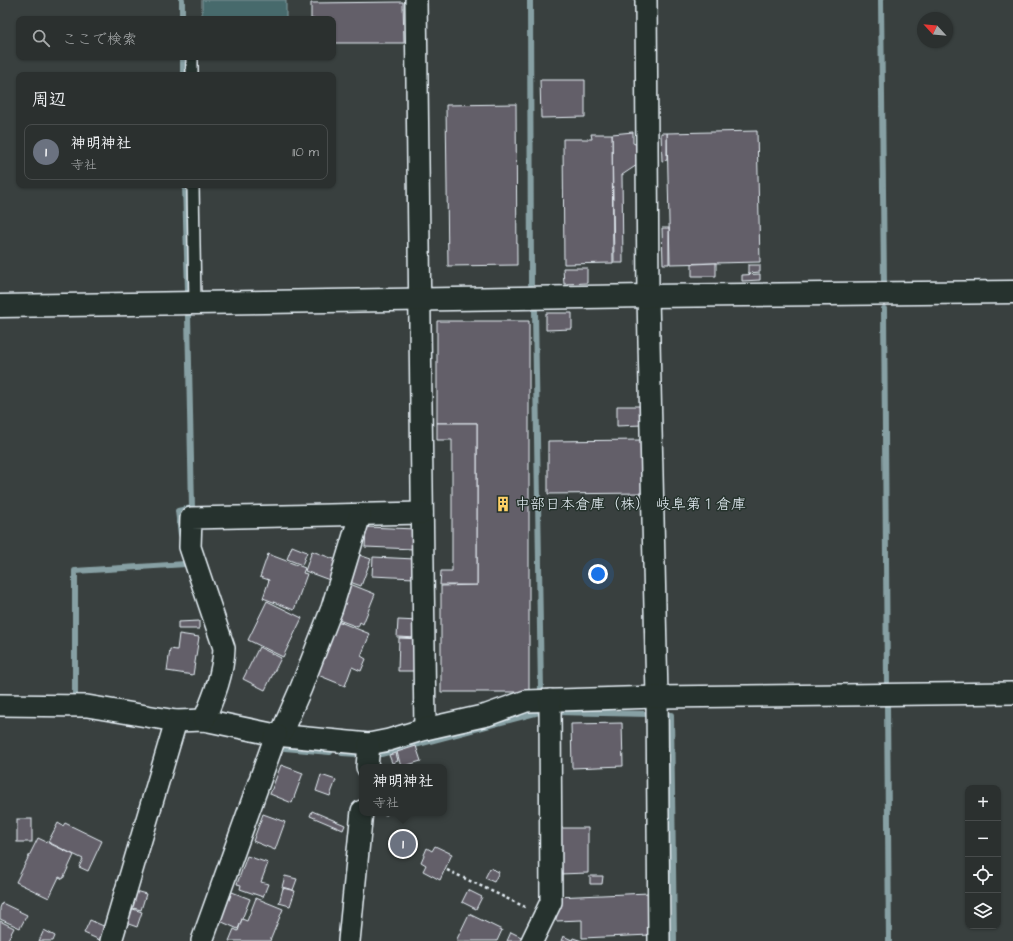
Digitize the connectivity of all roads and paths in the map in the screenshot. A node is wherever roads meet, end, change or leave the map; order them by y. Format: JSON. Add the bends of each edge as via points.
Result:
{"nodes":[{"id":1,"x":416,"y":0,"type":"edge"},
{"id":2,"x":646,"y":0,"type":"edge"},
{"id":3,"x":192,"y":60,"type":"edge"},
{"id":4,"x":192,"y":72,"type":"edge"},
{"id":5,"x":193,"y":188,"type":"edge"},
{"id":6,"x":1013,"y":292,"type":"edge"},
{"id":7,"x":648,"y":296,"type":"junction"},
{"id":8,"x":420,"y":300,"type":"junction"},
{"id":9,"x":195,"y":303,"type":"junction"},
{"id":10,"x":0,"y":306,"type":"edge"},
{"id":11,"x":422,"y":513,"type":"junction"},
{"id":12,"x":360,"y":515,"type":"junction"},
{"id":13,"x":1013,"y":693,"type":"edge"},
{"id":14,"x":657,"y":697,"type":"junction"},
{"id":15,"x":550,"y":700,"type":"junction"},
{"id":16,"x":0,"y":705,"type":"edge"},
{"id":17,"x":204,"y":720,"type":"junction"},
{"id":18,"x":176,"y":721,"type":"junction"},
{"id":19,"x":425,"y":729,"type":"junction"},
{"id":20,"x":278,"y":735,"type":"junction"},
{"id":21,"x":369,"y":744,"type":"junction"},
{"id":22,"x":366,"y":764,"type":"edge"},
{"id":23,"x":362,"y":816,"type":"edge"},
{"id":24,"x":447,"y":870,"type":"dead end"},
{"id":25,"x":544,"y":916,"type":"junction"},
{"id":26,"x":111,"y":941,"type":"edge"},
{"id":27,"x":202,"y":941,"type":"edge"},
{"id":28,"x":349,"y":941,"type":"edge"},
{"id":29,"x":532,"y":941,"type":"edge"},
{"id":30,"x":660,"y":941,"type":"edge"}],
"edges":[{"from":1,"to":8,"type":"street"},
{"from":2,"to":7,"type":"street"},
{"from":3,"to":4,"type":"lane"},
{"from":5,"to":9,"type":"lane"},
{"from":6,"to":7,"type":"street"},
{"from":7,"to":8,"type":"street"},
{"from":7,"to":14,"type":"street"},
{"from":8,"to":9,"type":"street"},
{"from":8,"to":11,"type":"street"},
{"from":9,"to":10,"type":"street"},
{"from":11,"to":12,"type":"street"},
{"from":11,"to":19,"type":"street"},
{"from":12,"to":17,"type":"street","via":[[191,518],[190,547],[224,648],[218,684]]},
{"from":12,"to":20,"type":"street","via":[[332,608],[301,688]]},
{"from":13,"to":14,"type":"street"},
{"from":14,"to":15,"type":"street"},
{"from":14,"to":30,"type":"street"},
{"from":15,"to":19,"type":"street","via":[[526,701],[487,715]]},
{"from":15,"to":25,"type":"street","via":[[551,902]]},
{"from":16,"to":18,"type":"street","via":[[87,706]]},
{"from":17,"to":18,"type":"street"},
{"from":17,"to":20,"type":"street"},
{"from":18,"to":26,"type":"street"},
{"from":19,"to":21,"type":"street"},
{"from":20,"to":21,"type":"street"},
{"from":20,"to":27,"type":"street"},
{"from":21,"to":22,"type":"street"},
{"from":23,"to":28,"type":"street"},
{"from":24,"to":25,"type":"path"},
{"from":25,"to":29,"type":"street"}]}
